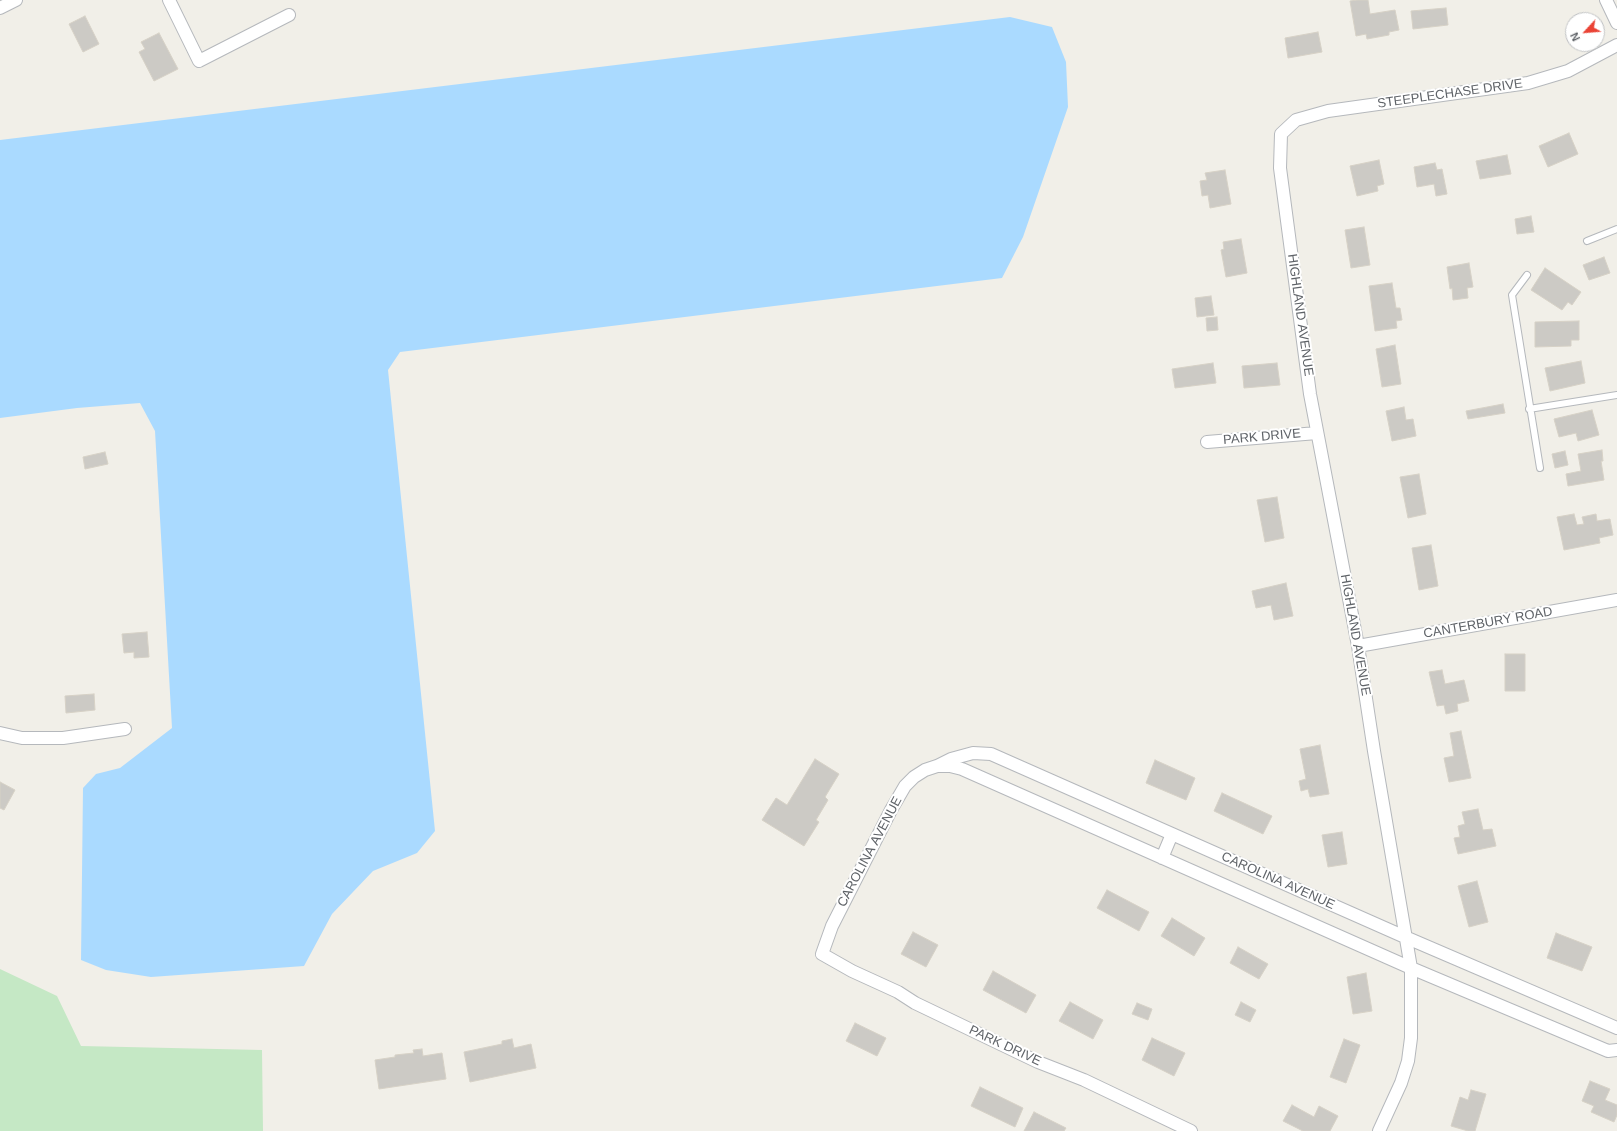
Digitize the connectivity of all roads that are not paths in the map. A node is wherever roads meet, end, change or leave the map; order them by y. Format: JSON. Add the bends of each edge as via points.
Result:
{"nodes":[{"id":1,"x":16,"y":0,"type":"edge"},
{"id":2,"x":169,"y":0,"type":"edge"},
{"id":3,"x":1606,"y":0,"type":"edge"},
{"id":4,"x":0,"y":8,"type":"edge"},
{"id":5,"x":289,"y":15,"type":"dead end"},
{"id":6,"x":1617,"y":23,"type":"edge"},
{"id":7,"x":1617,"y":45,"type":"edge"},
{"id":8,"x":1281,"y":134,"type":"joint"},
{"id":9,"x":1617,"y":229,"type":"edge"},
{"id":10,"x":1586,"y":241,"type":"dead end"},
{"id":11,"x":1527,"y":275,"type":"dead end"},
{"id":12,"x":1617,"y":395,"type":"edge"},
{"id":13,"x":1529,"y":409,"type":"junction"},
{"id":14,"x":1317,"y":433,"type":"junction"},
{"id":15,"x":1207,"y":442,"type":"dead end"},
{"id":16,"x":1540,"y":468,"type":"dead end"},
{"id":17,"x":1617,"y":600,"type":"edge"},
{"id":18,"x":1358,"y":646,"type":"junction"},
{"id":19,"x":125,"y":729,"type":"dead end"},
{"id":20,"x":0,"y":733,"type":"edge"},
{"id":21,"x":937,"y":766,"type":"junction"},
{"id":22,"x":1172,"y":834,"type":"junction"},
{"id":23,"x":1162,"y":858,"type":"junction"},
{"id":24,"x":1405,"y":937,"type":"junction"},
{"id":25,"x":822,"y":954,"type":"joint"},
{"id":26,"x":1411,"y":968,"type":"junction"},
{"id":27,"x":1617,"y":1028,"type":"edge"},
{"id":28,"x":1617,"y":1050,"type":"edge"},
{"id":29,"x":1191,"y":1131,"type":"edge"},
{"id":30,"x":1379,"y":1131,"type":"edge"}],
"edges":[{"from":1,"to":4,"type":"street"},
{"from":2,"to":5,"type":"street","via":[[199,61]]},
{"from":3,"to":6,"type":"street"},
{"from":7,"to":8,"type":"street","name":"STEEPLECHASE DRIVE","via":[[1568,71],[1528,83],[1328,111],[1296,120]]},
{"from":8,"to":14,"type":"street","name":"HIGHLAND AVENUE","via":[[1280,168]]},
{"from":9,"to":10,"type":"lane"},
{"from":11,"to":13,"type":"lane","via":[[1512,295]]},
{"from":12,"to":13,"type":"lane"},
{"from":13,"to":16,"type":"lane"},
{"from":14,"to":15,"type":"street","name":"PARK DRIVE"},
{"from":14,"to":18,"type":"street","name":"HIGHLAND AVENUE"},
{"from":17,"to":18,"type":"street","name":"CANTERBURY ROAD"},
{"from":18,"to":24,"type":"street","name":"HIGHLAND AVENUE"},
{"from":19,"to":20,"type":"street","via":[[63,738],[22,738]]},
{"from":21,"to":22,"type":"street","name":"CAROLINA AVENUE","via":[[950,759],[973,753],[991,754]]},
{"from":21,"to":23,"type":"street","name":"CAROLINA AVENUE","via":[[962,769]]},
{"from":21,"to":25,"type":"street","name":"CAROLINA AVENUE","via":[[914,777],[890,810],[832,926]]},
{"from":22,"to":23,"type":"street"},
{"from":22,"to":24,"type":"street","name":"CAROLINA AVENUE"},
{"from":23,"to":26,"type":"street","name":"CAROLINA AVENUE"},
{"from":24,"to":26,"type":"street","name":"HIGHLAND AVENUE"},
{"from":24,"to":27,"type":"street","name":"CAROLINA AVENUE"},
{"from":25,"to":29,"type":"street","name":"PARK DRIVE","via":[[915,1003]]},
{"from":26,"to":28,"type":"street","name":"CAROLINA AVENUE","via":[[1608,1051]]},
{"from":26,"to":30,"type":"street","name":"HIGHLAND AVENUE","via":[[1411,1038],[1408,1061]]}]}
